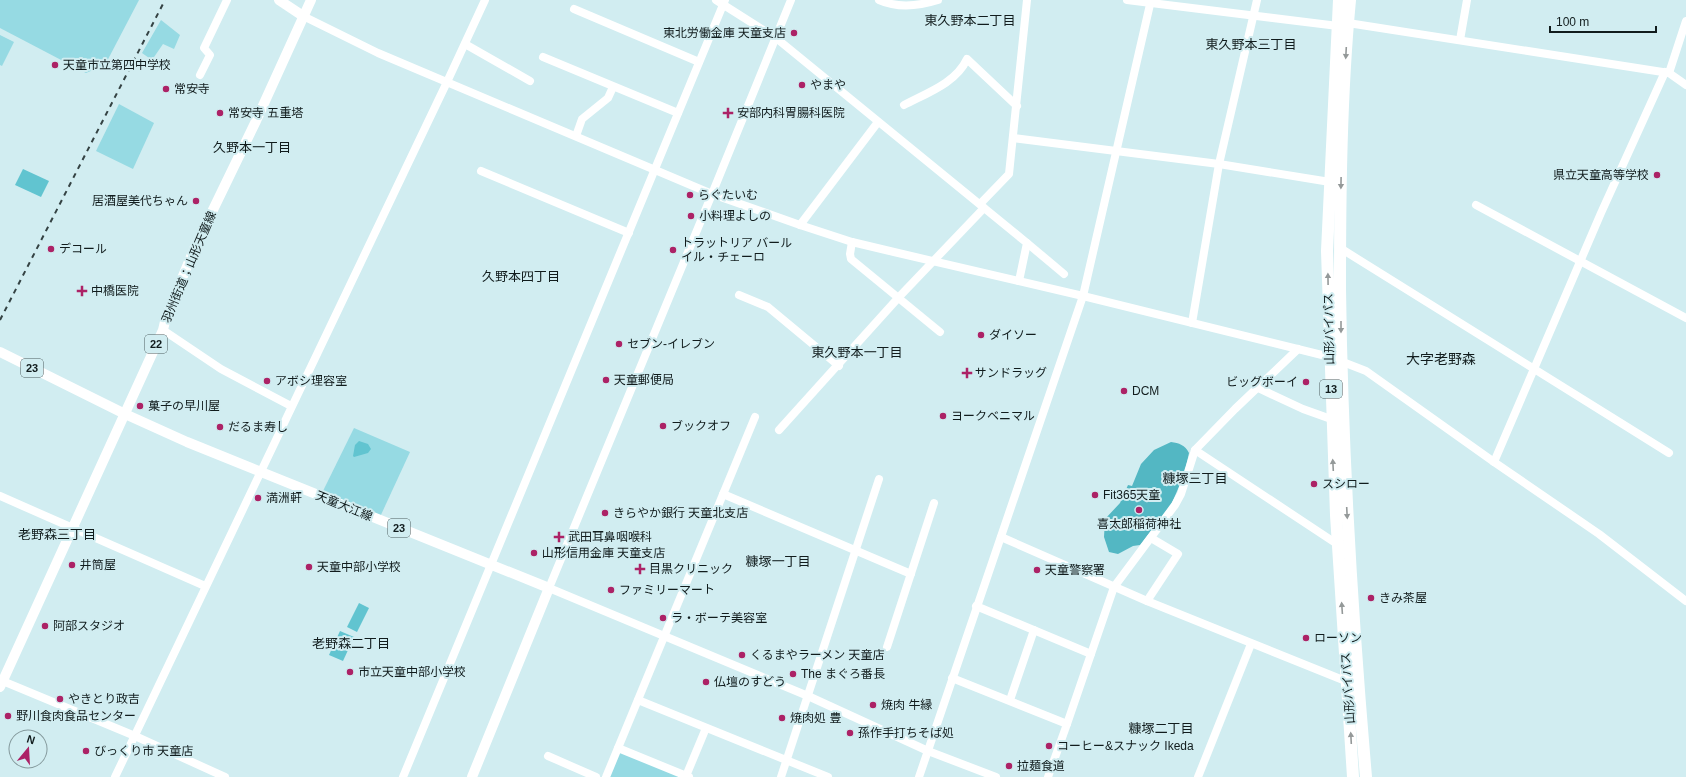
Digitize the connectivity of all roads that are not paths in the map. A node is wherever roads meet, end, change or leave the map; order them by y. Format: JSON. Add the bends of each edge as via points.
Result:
{"nodes":[{"id":1,"x":227,"y":0,"type":"edge"},
{"id":2,"x":279,"y":0,"type":"edge"},
{"id":3,"x":311,"y":0,"type":"edge"},
{"id":4,"x":485,"y":0,"type":"edge"},
{"id":5,"x":791,"y":0,"type":"edge"},
{"id":6,"x":879,"y":0,"type":"edge"},
{"id":7,"x":938,"y":0,"type":"edge"},
{"id":8,"x":1027,"y":0,"type":"edge"},
{"id":9,"x":1127,"y":0,"type":"edge"},
{"id":10,"x":1257,"y":0,"type":"edge"},
{"id":11,"x":1339,"y":0,"type":"edge"},
{"id":12,"x":1350,"y":0,"type":"edge"},
{"id":13,"x":1467,"y":0,"type":"edge"},
{"id":14,"x":1150,"y":1,"type":"edge"},
{"id":15,"x":721,"y":2,"type":"edge"},
{"id":16,"x":574,"y":9,"type":"dead end"},
{"id":17,"x":303,"y":16,"type":"junction"},
{"id":18,"x":1254,"y":16,"type":"junction"},
{"id":19,"x":1686,"y":21,"type":"edge"},
{"id":20,"x":1343,"y":25,"type":"junction"},
{"id":21,"x":776,"y":38,"type":"junction"},
{"id":22,"x":1460,"y":40,"type":"junction"},
{"id":23,"x":465,"y":44,"type":"junction"},
{"id":24,"x":543,"y":57,"type":"dead end"},
{"id":25,"x":699,"y":62,"type":"junction"},
{"id":26,"x":1667,"y":72,"type":"junction"},
{"id":27,"x":200,"y":75,"type":"dead end"},
{"id":28,"x":530,"y":81,"type":"dead end"},
{"id":29,"x":447,"y":82,"type":"junction"},
{"id":30,"x":1686,"y":85,"type":"edge"},
{"id":31,"x":613,"y":86,"type":"junction"},
{"id":32,"x":904,"y":105,"type":"dead end"},
{"id":33,"x":1016,"y":106,"type":"junction"},
{"id":34,"x":678,"y":113,"type":"junction"},
{"id":35,"x":878,"y":122,"type":"junction"},
{"id":36,"x":576,"y":136,"type":"junction"},
{"id":37,"x":1013,"y":138,"type":"junction"},
{"id":38,"x":1116,"y":152,"type":"junction"},
{"id":39,"x":1219,"y":164,"type":"junction"},
{"id":40,"x":654,"y":169,"type":"junction"},
{"id":41,"x":481,"y":171,"type":"dead end"},
{"id":42,"x":1330,"y":182,"type":"junction"},
{"id":43,"x":712,"y":194,"type":"junction"},
{"id":44,"x":1476,"y":205,"type":"dead end"},
{"id":45,"x":982,"y":206,"type":"junction"},
{"id":46,"x":800,"y":225,"type":"junction"},
{"id":47,"x":629,"y":233,"type":"junction"},
{"id":48,"x":852,"y":242,"type":"junction"},
{"id":49,"x":1027,"y":243,"type":"junction"},
{"id":50,"x":1340,"y":248,"type":"junction"},
{"id":51,"x":934,"y":261,"type":"junction"},
{"id":52,"x":1581,"y":261,"type":"junction"},
{"id":53,"x":1064,"y":274,"type":"dead end"},
{"id":54,"x":1019,"y":281,"type":"junction"},
{"id":55,"x":739,"y":295,"type":"dead end"},
{"id":56,"x":1083,"y":296,"type":"junction"},
{"id":57,"x":899,"y":297,"type":"junction"},
{"id":58,"x":1686,"y":318,"type":"edge"},
{"id":59,"x":1192,"y":323,"type":"junction"},
{"id":60,"x":163,"y":330,"type":"junction"},
{"id":61,"x":940,"y":332,"type":"dead end"},
{"id":62,"x":1298,"y":349,"type":"junction"},
{"id":63,"x":0,"y":352,"type":"edge"},
{"id":64,"x":1335,"y":359,"type":"junction"},
{"id":65,"x":839,"y":366,"type":"junction"},
{"id":66,"x":1534,"y":369,"type":"junction"},
{"id":67,"x":1258,"y":388,"type":"junction"},
{"id":68,"x":291,"y":406,"type":"junction"},
{"id":69,"x":124,"y":414,"type":"junction"},
{"id":70,"x":754,"y":417,"type":"dead end"},
{"id":71,"x":1332,"y":419,"type":"junction"},
{"id":72,"x":779,"y":430,"type":"dead end"},
{"id":73,"x":1196,"y":450,"type":"junction"},
{"id":74,"x":1669,"y":453,"type":"dead end"},
{"id":75,"x":1494,"y":462,"type":"junction"},
{"id":76,"x":260,"y":471,"type":"junction"},
{"id":77,"x":879,"y":479,"type":"dead end"},
{"id":78,"x":724,"y":494,"type":"junction"},
{"id":79,"x":0,"y":496,"type":"edge"},
{"id":80,"x":934,"y":503,"type":"dead end"},
{"id":81,"x":73,"y":527,"type":"junction"},
{"id":82,"x":1001,"y":537,"type":"junction"},
{"id":83,"x":1151,"y":538,"type":"junction"},
{"id":84,"x":1337,"y":544,"type":"junction"},
{"id":85,"x":856,"y":550,"type":"junction"},
{"id":86,"x":490,"y":565,"type":"junction"},
{"id":87,"x":911,"y":574,"type":"junction"},
{"id":88,"x":205,"y":586,"type":"junction"},
{"id":89,"x":1114,"y":587,"type":"junction"},
{"id":90,"x":549,"y":588,"type":"junction"},
{"id":91,"x":1147,"y":601,"type":"junction"},
{"id":92,"x":1686,"y":601,"type":"edge"},
{"id":93,"x":976,"y":606,"type":"junction"},
{"id":94,"x":1034,"y":630,"type":"junction"},
{"id":95,"x":664,"y":637,"type":"junction"},
{"id":96,"x":1251,"y":644,"type":"junction"},
{"id":97,"x":886,"y":647,"type":"dead end"},
{"id":98,"x":1090,"y":654,"type":"junction"},
{"id":99,"x":952,"y":678,"type":"junction"},
{"id":100,"x":1348,"y":682,"type":"junction"},
{"id":101,"x":1,"y":683,"type":"edge"},
{"id":102,"x":808,"y":696,"type":"junction"},
{"id":103,"x":638,"y":700,"type":"junction"},
{"id":104,"x":1010,"y":700,"type":"junction"},
{"id":105,"x":1067,"y":724,"type":"junction"},
{"id":106,"x":706,"y":728,"type":"junction"},
{"id":107,"x":135,"y":736,"type":"junction"},
{"id":108,"x":618,"y":748,"type":"junction"},
{"id":109,"x":928,"y":751,"type":"junction"},
{"id":110,"x":548,"y":756,"type":"dead end"},
{"id":111,"x":786,"y":760,"type":"junction"},
{"id":112,"x":688,"y":776,"type":"edge"},
{"id":113,"x":115,"y":777,"type":"edge"},
{"id":114,"x":225,"y":777,"type":"edge"},
{"id":115,"x":403,"y":777,"type":"edge"},
{"id":116,"x":472,"y":777,"type":"edge"},
{"id":117,"x":596,"y":777,"type":"edge"},
{"id":118,"x":606,"y":777,"type":"edge"},
{"id":119,"x":781,"y":777,"type":"edge"},
{"id":120,"x":828,"y":777,"type":"edge"},
{"id":121,"x":919,"y":777,"type":"edge"},
{"id":122,"x":996,"y":777,"type":"edge"},
{"id":123,"x":1048,"y":777,"type":"edge"},
{"id":124,"x":1198,"y":777,"type":"edge"},
{"id":125,"x":1354,"y":777,"type":"edge"},
{"id":126,"x":1366,"y":777,"type":"edge"}],
"edges":[{"from":1,"to":27,"type":"street","via":[[204,48],[210,55]]},
{"from":2,"to":17,"type":"main road"},
{"from":3,"to":17,"type":"main road","name":"羽州街道；山形天童線","number":"22"},
{"from":4,"to":23,"type":"street"},
{"from":5,"to":21,"type":"street"},
{"from":6,"to":7,"type":"street","via":[[889,5],[910,5]]},
{"from":8,"to":33,"type":"street"},
{"from":9,"to":14,"type":"street"},
{"from":10,"to":18,"type":"street"},
{"from":11,"to":20,"type":"highway","name":"山形バイパス","number":"13"},
{"from":12,"to":20,"type":"highway","name":"山形バイパス","number":"13"},
{"from":13,"to":22,"type":"street"},
{"from":14,"to":18,"type":"street"},
{"from":14,"to":38,"type":"street"},
{"from":15,"to":21,"type":"street"},
{"from":15,"to":25,"type":"street"},
{"from":16,"to":25,"type":"street"},
{"from":17,"to":29,"type":"street","via":[[378,53]]},
{"from":17,"to":60,"type":"main road","name":"羽州街道；山形天童線","number":"22","via":[[195,247]]},
{"from":18,"to":20,"type":"street"},
{"from":18,"to":39,"type":"street"},
{"from":19,"to":26,"type":"street"},
{"from":20,"to":22,"type":"street"},
{"from":20,"to":42,"type":"highway","name":"山形バイパス","number":"13"},
{"from":20,"to":50,"type":"highway","name":"山形バイパス","number":"13","one_way":true},
{"from":21,"to":35,"type":"street"},
{"from":21,"to":43,"type":"street"},
{"from":22,"to":26,"type":"street"},
{"from":23,"to":28,"type":"street"},
{"from":23,"to":29,"type":"street"},
{"from":24,"to":31,"type":"street"},
{"from":25,"to":34,"type":"street"},
{"from":26,"to":30,"type":"street"},
{"from":26,"to":52,"type":"street"},
{"from":29,"to":36,"type":"street"},
{"from":29,"to":68,"type":"street"},
{"from":31,"to":34,"type":"street"},
{"from":31,"to":36,"type":"street","via":[[608,98],[582,119]]},
{"from":32,"to":33,"type":"street","via":[[954,78],[968,59]]},
{"from":33,"to":37,"type":"street"},
{"from":34,"to":40,"type":"street"},
{"from":35,"to":45,"type":"street"},
{"from":35,"to":46,"type":"street"},
{"from":36,"to":40,"type":"street"},
{"from":37,"to":38,"type":"street"},
{"from":37,"to":45,"type":"street","via":[[1009,174]]},
{"from":38,"to":39,"type":"street"},
{"from":38,"to":56,"type":"street"},
{"from":39,"to":42,"type":"street"},
{"from":39,"to":59,"type":"street"},
{"from":40,"to":43,"type":"street"},
{"from":40,"to":47,"type":"street"},
{"from":41,"to":47,"type":"street"},
{"from":64,"to":42,"type":"highway","name":"山形バイパス","number":"13","one_way":true,"via":[[1327,251]]},
{"from":43,"to":46,"type":"street"},
{"from":43,"to":90,"type":"street"},
{"from":44,"to":52,"type":"street"},
{"from":45,"to":49,"type":"street"},
{"from":45,"to":51,"type":"street"},
{"from":46,"to":48,"type":"street"},
{"from":47,"to":86,"type":"street"},
{"from":48,"to":51,"type":"street"},
{"from":48,"to":57,"type":"street","via":[[851,259]]},
{"from":49,"to":53,"type":"street"},
{"from":49,"to":54,"type":"street"},
{"from":50,"to":64,"type":"highway","name":"山形バイパス","number":"13","one_way":true},
{"from":50,"to":66,"type":"street"},
{"from":51,"to":54,"type":"street"},
{"from":51,"to":57,"type":"street"},
{"from":52,"to":58,"type":"street"},
{"from":52,"to":66,"type":"street"},
{"from":54,"to":56,"type":"street"},
{"from":55,"to":65,"type":"street","via":[[768,307]]},
{"from":56,"to":59,"type":"street"},
{"from":56,"to":82,"type":"street"},
{"from":57,"to":61,"type":"street"},
{"from":57,"to":65,"type":"street"},
{"from":59,"to":62,"type":"street"},
{"from":60,"to":68,"type":"street","via":[[221,369]]},
{"from":60,"to":69,"type":"main road","name":"羽州街道；山形天童線","number":"22"},
{"from":62,"to":64,"type":"street"},
{"from":62,"to":67,"type":"street"},
{"from":63,"to":69,"type":"main road","name":"天童大江線","number":"23"},
{"from":64,"to":71,"type":"highway","name":"山形バイパス","number":"13"},
{"from":64,"to":75,"type":"street","via":[[1366,371]]},
{"from":64,"to":126,"type":"highway","name":"山形バイパス","number":"13","one_way":true},
{"from":65,"to":72,"type":"street"},
{"from":66,"to":74,"type":"street"},
{"from":66,"to":75,"type":"street"},
{"from":67,"to":71,"type":"street","via":[[1303,410]]},
{"from":67,"to":73,"type":"street"},
{"from":68,"to":76,"type":"street"},
{"from":69,"to":76,"type":"main road","name":"天童大江線","number":"23"},
{"from":69,"to":81,"type":"main road","name":"羽州街道；山形天童線","number":"22"},
{"from":70,"to":78,"type":"street"},
{"from":84,"to":71,"type":"highway","name":"山形バイパス","number":"13","one_way":true},
{"from":73,"to":83,"type":"street","via":[[1181,494]]},
{"from":73,"to":84,"type":"street"},
{"from":75,"to":92,"type":"street","via":[[1599,534]]},
{"from":76,"to":86,"type":"main road","name":"天童大江線","number":"23"},
{"from":76,"to":88,"type":"street"},
{"from":77,"to":85,"type":"street"},
{"from":78,"to":85,"type":"street"},
{"from":78,"to":95,"type":"street"},
{"from":79,"to":81,"type":"street"},
{"from":80,"to":87,"type":"street"},
{"from":81,"to":88,"type":"street"},
{"from":81,"to":101,"type":"main road","name":"羽州街道；山形天童線","number":"22"},
{"from":82,"to":89,"type":"street"},
{"from":82,"to":93,"type":"street"},
{"from":83,"to":89,"type":"street"},
{"from":83,"to":91,"type":"street","via":[[1178,554]]},
{"from":100,"to":84,"type":"highway","name":"山形バイパス","number":"13","one_way":true},
{"from":85,"to":87,"type":"street"},
{"from":85,"to":102,"type":"street"},
{"from":86,"to":90,"type":"main road","name":"天童大江線","number":"23"},
{"from":86,"to":115,"type":"street"},
{"from":87,"to":97,"type":"street"},
{"from":88,"to":107,"type":"street"},
{"from":89,"to":91,"type":"street"},
{"from":89,"to":98,"type":"street"},
{"from":90,"to":95,"type":"street"},
{"from":90,"to":116,"type":"main road"},
{"from":91,"to":96,"type":"street"},
{"from":93,"to":94,"type":"street"},
{"from":93,"to":99,"type":"street"},
{"from":94,"to":98,"type":"street"},
{"from":94,"to":104,"type":"street"},
{"from":95,"to":102,"type":"street"},
{"from":95,"to":103,"type":"street"},
{"from":96,"to":100,"type":"street"},
{"from":96,"to":124,"type":"street"},
{"from":98,"to":105,"type":"street"},
{"from":99,"to":104,"type":"street"},
{"from":99,"to":109,"type":"street"},
{"from":125,"to":100,"type":"highway","name":"山形バイパス","number":"13","one_way":true},
{"from":101,"to":107,"type":"street"},
{"from":102,"to":109,"type":"street"},
{"from":102,"to":111,"type":"street"},
{"from":103,"to":106,"type":"street"},
{"from":103,"to":108,"type":"street"},
{"from":104,"to":105,"type":"street"},
{"from":105,"to":123,"type":"street"},
{"from":106,"to":111,"type":"street"},
{"from":106,"to":112,"type":"street"},
{"from":107,"to":113,"type":"street"},
{"from":107,"to":114,"type":"street"},
{"from":108,"to":112,"type":"street"},
{"from":108,"to":118,"type":"street"},
{"from":109,"to":121,"type":"street"},
{"from":109,"to":122,"type":"street"},
{"from":110,"to":117,"type":"street"},
{"from":111,"to":119,"type":"street"},
{"from":111,"to":120,"type":"street"}]}
